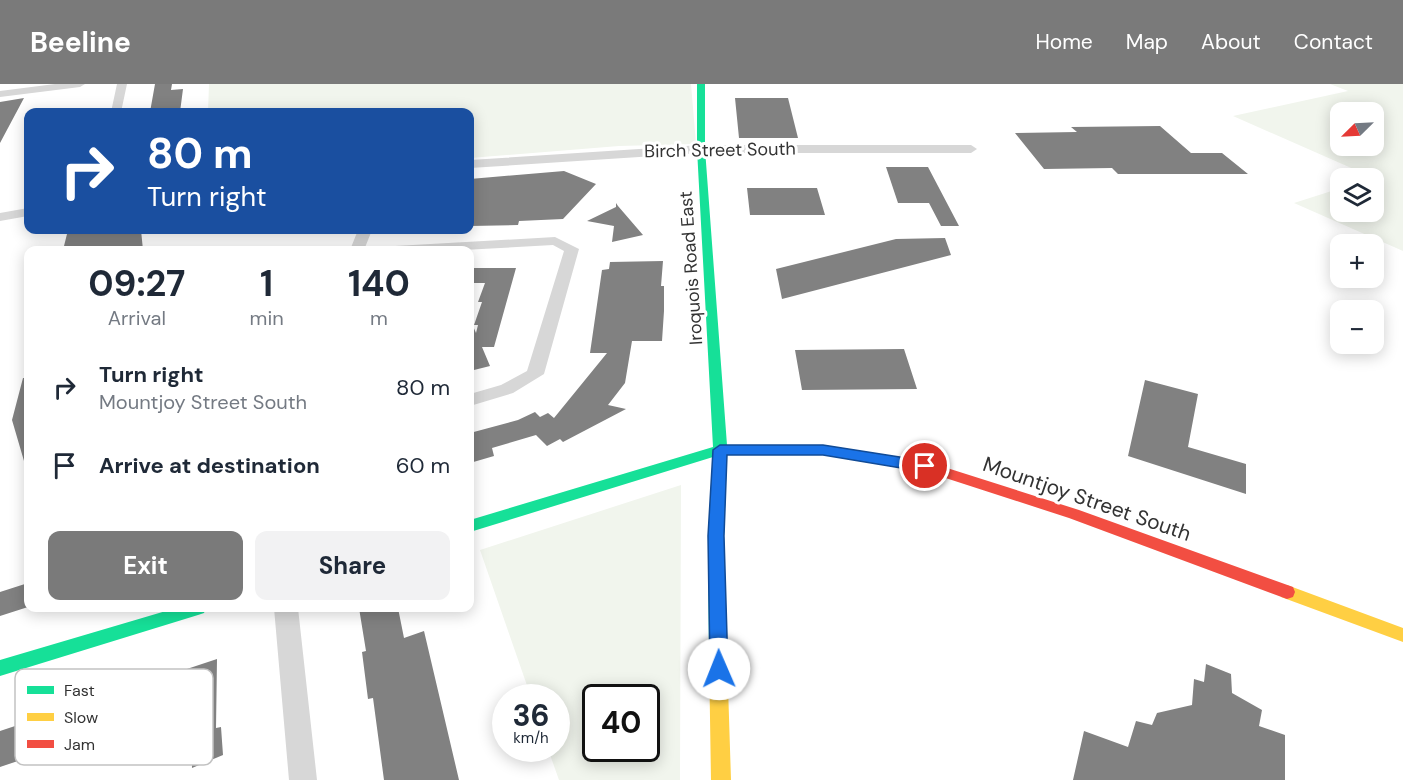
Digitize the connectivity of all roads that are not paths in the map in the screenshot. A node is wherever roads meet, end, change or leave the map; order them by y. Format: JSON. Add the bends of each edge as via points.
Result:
{"nodes":[{"id":1,"x":80,"y":84,"type":"edge"},
{"id":2,"x":122,"y":84,"type":"edge"},
{"id":3,"x":702,"y":84,"type":"edge"},
{"id":4,"x":0,"y":94,"type":"edge"},
{"id":5,"x":117,"y":108,"type":"edge"},
{"id":6,"x":701,"y":149,"type":"junction"},
{"id":7,"x":971,"y":149,"type":"dead end"},
{"id":8,"x":474,"y":164,"type":"edge"},
{"id":9,"x":24,"y":213,"type":"edge"},
{"id":10,"x":0,"y":217,"type":"edge"},
{"id":11,"x":466,"y":246,"type":"edge"},
{"id":12,"x":474,"y":399,"type":"edge"},
{"id":13,"x":720,"y":450,"type":"junction"},
{"id":14,"x":474,"y":525,"type":"edge"},
{"id":15,"x":185,"y":612,"type":"edge"},
{"id":16,"x":286,"y":612,"type":"edge"},
{"id":17,"x":1403,"y":635,"type":"edge"},
{"id":18,"x":0,"y":668,"type":"edge"},
{"id":19,"x":303,"y":780,"type":"edge"},
{"id":20,"x":721,"y":780,"type":"edge"}],
"edges":[{"from":1,"to":4,"type":"street"},
{"from":2,"to":5,"type":"street"},
{"from":3,"to":6,"type":"street","name":"Iroquois Road East"},
{"from":6,"to":7,"type":"street","name":"Birch Street South"},
{"from":6,"to":8,"type":"street","name":"Birch Street South"},
{"from":6,"to":13,"type":"street","name":"Iroquois Road East"},
{"from":9,"to":10,"type":"street"},
{"from":11,"to":12,"type":"street","via":[[555,241],[572,249],[535,374],[507,389]]},
{"from":13,"to":14,"type":"street","name":"Mountjoy Street South"},
{"from":13,"to":17,"type":"street","name":"Mountjoy Street South","via":[[823,450],[914,463],[1074,514]]},
{"from":13,"to":20,"type":"street","name":"Iroquois Road East","via":[[716,536]]},
{"from":15,"to":18,"type":"street"},
{"from":16,"to":19,"type":"street"}]}
